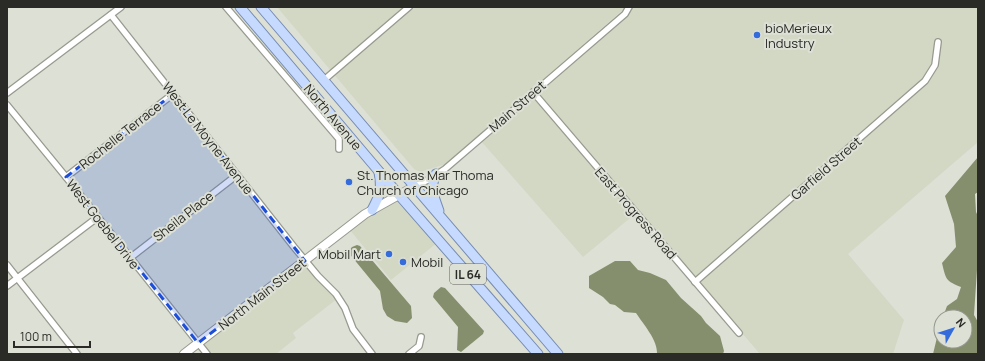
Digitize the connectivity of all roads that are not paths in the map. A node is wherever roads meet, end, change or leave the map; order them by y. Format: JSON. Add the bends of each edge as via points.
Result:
{"nodes":[{"id":1,"x":121,"y":7,"type":"edge"},
{"id":2,"x":226,"y":7,"type":"edge"},
{"id":3,"x":240,"y":7,"type":"edge"},
{"id":4,"x":262,"y":7,"type":"edge"},
{"id":5,"x":409,"y":7,"type":"edge"},
{"id":6,"x":629,"y":7,"type":"edge"},
{"id":7,"x":111,"y":16,"type":"junction"},
{"id":8,"x":938,"y":42,"type":"dead end"},
{"id":9,"x":324,"y":80,"type":"junction"},
{"id":10,"x":533,"y":92,"type":"junction"},
{"id":11,"x":7,"y":93,"type":"edge"},
{"id":12,"x":173,"y":94,"type":"junction"},
{"id":13,"x":7,"y":105,"type":"edge"},
{"id":14,"x":339,"y":149,"type":"dead end"},
{"id":15,"x":378,"y":171,"type":"junction"},
{"id":16,"x":436,"y":174,"type":"junction"},
{"id":17,"x":237,"y":175,"type":"junction"},
{"id":18,"x":66,"y":177,"type":"junction"},
{"id":19,"x":415,"y":186,"type":"junction"},
{"id":20,"x":399,"y":195,"type":"junction"},
{"id":21,"x":372,"y":210,"type":"junction"},
{"id":22,"x":440,"y":216,"type":"junction"},
{"id":23,"x":98,"y":217,"type":"junction"},
{"id":24,"x":130,"y":258,"type":"junction"},
{"id":25,"x":305,"y":260,"type":"junction"},
{"id":26,"x":7,"y":265,"type":"edge"},
{"id":27,"x":17,"y":278,"type":"junction"},
{"id":28,"x":695,"y":282,"type":"junction"},
{"id":29,"x":7,"y":286,"type":"edge"},
{"id":30,"x":739,"y":333,"type":"dead end"},
{"id":31,"x":421,"y":337,"type":"dead end"},
{"id":32,"x":198,"y":343,"type":"junction"},
{"id":33,"x":77,"y":354,"type":"edge"},
{"id":34,"x":184,"y":354,"type":"edge"},
{"id":35,"x":207,"y":354,"type":"edge"},
{"id":36,"x":372,"y":354,"type":"edge"},
{"id":37,"x":409,"y":354,"type":"edge"},
{"id":38,"x":538,"y":354,"type":"edge"},
{"id":39,"x":558,"y":354,"type":"edge"}],
"edges":[{"from":1,"to":7,"type":"street"},
{"from":2,"to":14,"type":"street","name":"North Avenue","via":[[339,139]]},
{"from":3,"to":15,"type":"main road","name":"North Avenue","number":"IL 64"},
{"from":4,"to":9,"type":"main road","name":"North Avenue","number":"IL 64"},
{"from":5,"to":9,"type":"street"},
{"from":6,"to":10,"type":"street","name":"Main Street","via":[[625,14]]},
{"from":7,"to":11,"type":"street"},
{"from":7,"to":12,"type":"street","name":"West Le Moyne Avenue"},
{"from":8,"to":28,"type":"street","name":"Garfield Street","via":[[935,64],[925,82]]},
{"from":9,"to":19,"type":"main road","name":"North Avenue","number":"IL 64"},
{"from":10,"to":16,"type":"street","name":"Main Street"},
{"from":10,"to":28,"type":"street","name":"East Progress Road"},
{"from":12,"to":17,"type":"street","name":"West Le Moyne Avenue"},
{"from":12,"to":18,"type":"street","name":"Rochelle Terrace"},
{"from":13,"to":18,"type":"street","name":"West Goebel Drive"},
{"from":15,"to":20,"type":"main road","name":"North Avenue","number":"IL 64"},
{"from":15,"to":21,"type":"main road","via":[[381,187]]},
{"from":16,"to":19,"type":"street","name":"Main Street"},
{"from":16,"to":22,"type":"main road","via":[[431,188]]},
{"from":17,"to":24,"type":"street","name":"Sheila Place"},
{"from":17,"to":25,"type":"street","name":"West Le Moyne Avenue"},
{"from":18,"to":23,"type":"street","name":"West Goebel Drive"},
{"from":19,"to":20,"type":"street","name":"Main Street"},
{"from":19,"to":22,"type":"main road","name":"North Avenue","number":"IL 64"},
{"from":20,"to":21,"type":"street","name":"North Main Street"},
{"from":20,"to":38,"type":"main road","name":"North Avenue","number":"IL 64"},
{"from":21,"to":25,"type":"street","name":"North Main Street"},
{"from":22,"to":39,"type":"main road","name":"North Avenue","number":"IL 64"},
{"from":23,"to":24,"type":"street","name":"West Goebel Drive"},
{"from":23,"to":27,"type":"street"},
{"from":24,"to":32,"type":"street","name":"West Goebel Drive"},
{"from":25,"to":32,"type":"street","name":"North Main Street"},
{"from":25,"to":36,"type":"street","name":"West Le Moyne Avenue","via":[[336,294],[353,329]]},
{"from":26,"to":27,"type":"street"},
{"from":27,"to":29,"type":"street"},
{"from":27,"to":33,"type":"street"},
{"from":28,"to":30,"type":"street","name":"East Progress Road"},
{"from":31,"to":37,"type":"street","via":[[419,346]]},
{"from":32,"to":34,"type":"street","name":"North Main Street"},
{"from":32,"to":35,"type":"street","name":"West Goebel Drive"}]}
